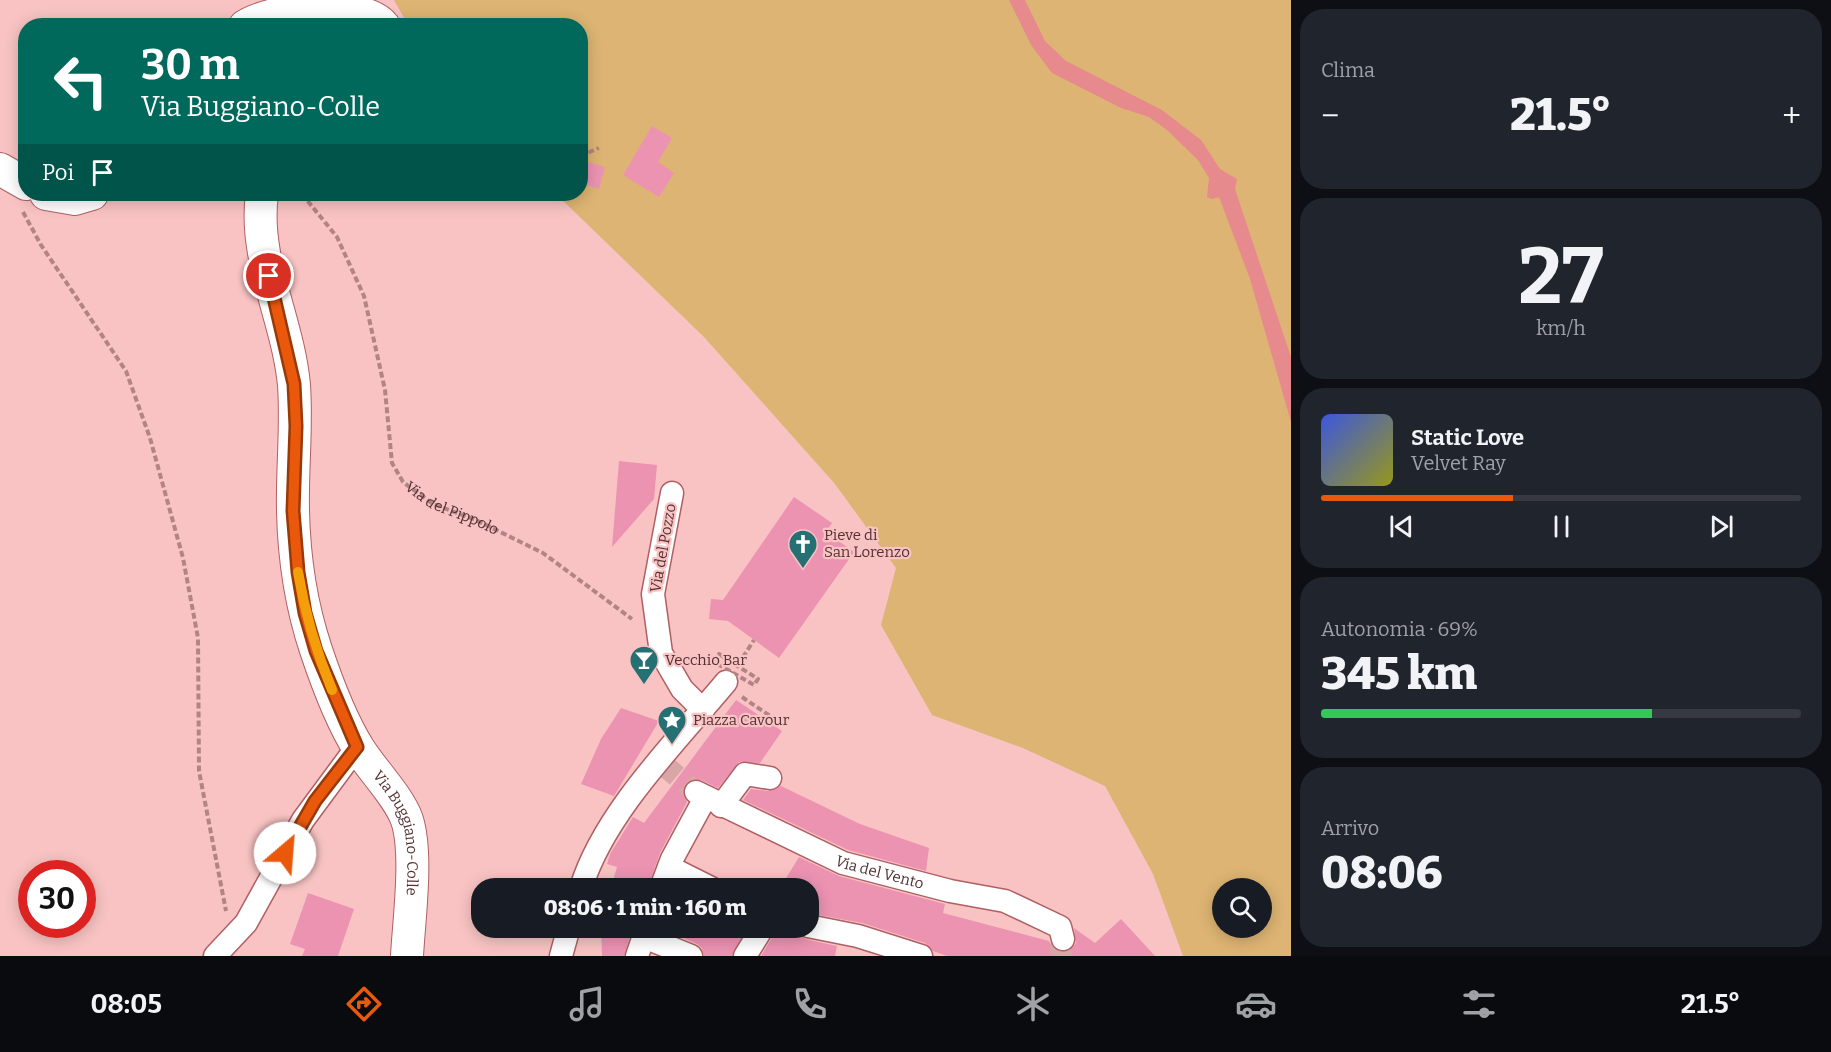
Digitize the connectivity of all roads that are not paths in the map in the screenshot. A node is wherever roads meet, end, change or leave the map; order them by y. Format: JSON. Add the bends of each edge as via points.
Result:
{"nodes":[{"id":1,"x":265,"y":18,"type":"edge"},
{"id":2,"x":378,"y":18,"type":"edge"},
{"id":3,"x":0,"y":169,"type":"edge"},
{"id":4,"x":18,"y":184,"type":"edge"},
{"id":5,"x":261,"y":201,"type":"edge"},
{"id":6,"x":672,"y":493,"type":"dead end"},
{"id":7,"x":729,"y":678,"type":"road end"},
{"id":8,"x":703,"y":710,"type":"junction"},
{"id":9,"x":357,"y":747,"type":"junction"},
{"id":10,"x":770,"y":778,"type":"dead end"},
{"id":11,"x":707,"y":798,"type":"junction"},
{"id":12,"x":584,"y":878,"type":"edge"},
{"id":13,"x":665,"y":878,"type":"edge"},
{"id":14,"x":819,"y":928,"type":"edge"},
{"id":15,"x":566,"y":938,"type":"edge"},
{"id":16,"x":756,"y":938,"type":"edge"},
{"id":17,"x":1063,"y":939,"type":"dead end"},
{"id":18,"x":642,"y":940,"type":"edge"},
{"id":19,"x":216,"y":956,"type":"edge"},
{"id":20,"x":407,"y":956,"type":"edge"},
{"id":21,"x":561,"y":956,"type":"edge"},
{"id":22,"x":691,"y":956,"type":"edge"},
{"id":23,"x":745,"y":956,"type":"edge"},
{"id":24,"x":921,"y":956,"type":"edge"}],
"edges":[{"from":1,"to":2,"type":"street","via":[[317,4],[346,3],[374,12]]},
{"from":3,"to":4,"type":"street"},
{"from":5,"to":9,"type":"street","name":"Via Buggiano-Colle","via":[[264,258],[294,384],[293,511],[305,613],[316,651]]},
{"from":6,"to":8,"type":"street","name":"Via del Pozzo","via":[[653,594],[659,639],[661,653],[682,689]]},
{"from":7,"to":8,"type":"street"},
{"from":8,"to":12,"type":"street","via":[[621,811]]},
{"from":9,"to":19,"type":"street","via":[[303,820],[246,923]]},
{"from":9,"to":20,"type":"street","name":"Via Buggiano-Colle","via":[[401,806],[408,823],[411,856]]},
{"from":10,"to":11,"type":"street","via":[[745,774]]},
{"from":11,"to":13,"type":"street"},
{"from":11,"to":17,"type":"street","name":"Via del Vento","via":[[843,863],[1005,901],[1060,927]]},
{"from":14,"to":24,"type":"street"},
{"from":15,"to":21,"type":"street"},
{"from":16,"to":23,"type":"street"},
{"from":18,"to":22,"type":"street"}]}
